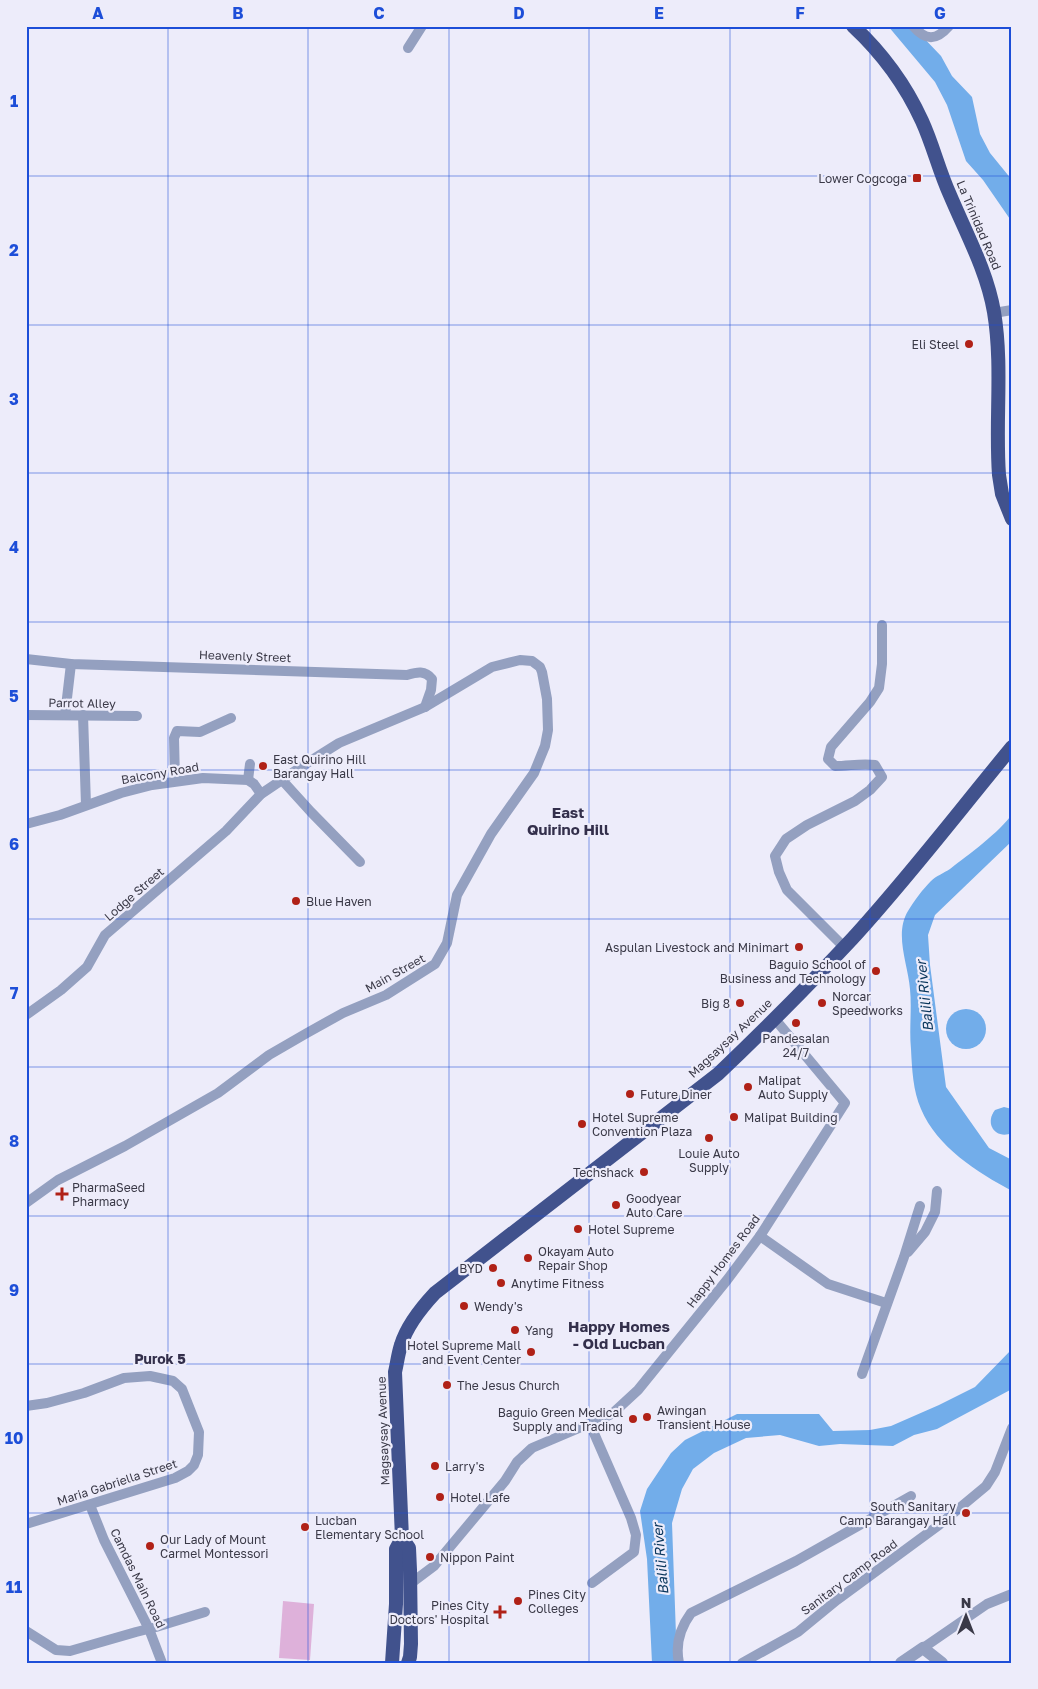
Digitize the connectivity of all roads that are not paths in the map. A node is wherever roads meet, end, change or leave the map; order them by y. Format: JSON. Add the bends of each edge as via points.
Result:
{"nodes":[{"id":1,"x":422,"y":26,"type":"edge"},
{"id":2,"x":853,"y":26,"type":"edge"},
{"id":3,"x":914,"y":26,"type":"edge"},
{"id":4,"x":949,"y":26,"type":"edge"},
{"id":5,"x":408,"y":48,"type":"dead end"},
{"id":6,"x":1012,"y":310,"type":"edge"},
{"id":7,"x":994,"y":313,"type":"junction"},
{"id":8,"x":1012,"y":519,"type":"edge"},
{"id":9,"x":882,"y":625,"type":"dead end"},
{"id":10,"x":26,"y":659,"type":"edge"},
{"id":11,"x":71,"y":664,"type":"junction"},
{"id":12,"x":425,"y":706,"type":"junction"},
{"id":13,"x":26,"y":715,"type":"edge"},
{"id":14,"x":65,"y":715,"type":"junction"},
{"id":15,"x":83,"y":715,"type":"junction"},
{"id":16,"x":137,"y":716,"type":"dead end"},
{"id":17,"x":231,"y":718,"type":"dead end"},
{"id":18,"x":1012,"y":746,"type":"edge"},
{"id":19,"x":250,"y":764,"type":"dead end"},
{"id":20,"x":248,"y":780,"type":"junction"},
{"id":21,"x":282,"y":780,"type":"junction"},
{"id":22,"x":175,"y":781,"type":"junction"},
{"id":23,"x":261,"y":794,"type":"junction"},
{"id":24,"x":86,"y":805,"type":"junction"},
{"id":25,"x":26,"y":824,"type":"edge"},
{"id":26,"x":360,"y":862,"type":"dead end"},
{"id":27,"x":844,"y":947,"type":"junction"},
{"id":28,"x":26,"y":1015,"type":"edge"},
{"id":29,"x":774,"y":1018,"type":"junction"},
{"id":30,"x":937,"y":1192,"type":"dead end"},
{"id":31,"x":26,"y":1203,"type":"edge"},
{"id":32,"x":920,"y":1206,"type":"dead end"},
{"id":33,"x":760,"y":1236,"type":"junction"},
{"id":34,"x":904,"y":1257,"type":"junction"},
{"id":35,"x":886,"y":1303,"type":"junction"},
{"id":36,"x":862,"y":1374,"type":"dead end"},
{"id":37,"x":26,"y":1406,"type":"edge"},
{"id":38,"x":590,"y":1424,"type":"junction"},
{"id":39,"x":1012,"y":1428,"type":"edge"},
{"id":40,"x":911,"y":1496,"type":"dead end"},
{"id":41,"x":90,"y":1505,"type":"junction"},
{"id":42,"x":26,"y":1524,"type":"edge"},
{"id":43,"x":402,"y":1538,"type":"junction"},
{"id":44,"x":592,"y":1583,"type":"dead end"},
{"id":45,"x":410,"y":1584,"type":"junction"},
{"id":46,"x":1012,"y":1594,"type":"edge"},
{"id":47,"x":205,"y":1612,"type":"dead end"},
{"id":48,"x":149,"y":1629,"type":"junction"},
{"id":49,"x":26,"y":1631,"type":"edge"},
{"id":50,"x":923,"y":1648,"type":"junction"},
{"id":51,"x":411,"y":1661,"type":"edge"},
{"id":52,"x":162,"y":1663,"type":"edge"},
{"id":53,"x":392,"y":1663,"type":"edge"},
{"id":54,"x":678,"y":1663,"type":"edge"},
{"id":55,"x":742,"y":1663,"type":"edge"},
{"id":56,"x":901,"y":1663,"type":"edge"},
{"id":57,"x":942,"y":1663,"type":"edge"}],
"edges":[{"from":1,"to":5,"type":"street"},
{"from":2,"to":7,"type":"highway","name":"La Trinidad Road","via":[[867,39],[905,90],[922,121],[978,257]]},
{"from":3,"to":4,"type":"street","via":[[924,36],[932,38]]},
{"from":6,"to":7,"type":"street"},
{"from":7,"to":8,"type":"highway","name":"La Trinidad Road","via":[[998,352],[999,475],[1002,494]]},
{"from":9,"to":27,"type":"street","via":[[879,688],[832,747],[828,759],[835,766],[875,765],[882,777],[855,801],[786,839],[775,856],[788,890]]},
{"from":10,"to":11,"type":"street","name":"Heavenly Street"},
{"from":11,"to":12,"type":"street","name":"Heavenly Street","via":[[418,672],[428,674],[432,680]]},
{"from":11,"to":14,"type":"street"},
{"from":12,"to":21,"type":"street","via":[[339,743]]},
{"from":12,"to":31,"type":"street","name":"Main Street","via":[[492,667],[532,661],[542,672],[548,717],[545,746],[534,773],[491,834],[465,879],[457,895],[446,943],[435,964],[386,994],[307,1032],[269,1055],[218,1093],[58,1180]]},
{"from":13,"to":14,"type":"street","name":"Parrot Alley"},
{"from":14,"to":15,"type":"street","name":"Parrot Alley"},
{"from":15,"to":16,"type":"street","name":"Parrot Alley"},
{"from":15,"to":24,"type":"street"},
{"from":17,"to":22,"type":"street","via":[[200,732],[177,731],[174,738]]},
{"from":18,"to":27,"type":"highway","name":"Magsaysay Avenue"},
{"from":19,"to":20,"type":"street"},
{"from":20,"to":22,"type":"street","name":"Balcony Road","via":[[203,778]]},
{"from":20,"to":23,"type":"street"},
{"from":21,"to":23,"type":"street"},
{"from":21,"to":26,"type":"street"},
{"from":22,"to":24,"type":"street","name":"Balcony Road"},
{"from":23,"to":28,"type":"street","name":"Lodge Street","via":[[226,831],[105,935],[87,967]]},
{"from":24,"to":25,"type":"street","name":"Balcony Road"},
{"from":27,"to":29,"type":"highway","name":"Magsaysay Avenue"},
{"from":29,"to":33,"type":"street","name":"Happy Homes Road","via":[[845,1102]]},
{"from":29,"to":43,"type":"highway","name":"Magsaysay Avenue","via":[[718,1074],[423,1306],[400,1345],[395,1372]]},
{"from":30,"to":34,"type":"street","via":[[935,1212],[925,1232]]},
{"from":32,"to":34,"type":"street"},
{"from":33,"to":35,"type":"street","via":[[828,1284]]},
{"from":33,"to":38,"type":"street","name":"Happy Homes Road","via":[[638,1390],[612,1414]]},
{"from":34,"to":35,"type":"street"},
{"from":35,"to":36,"type":"street"},
{"from":37,"to":41,"type":"street","name":"Maria Gabriella Street","via":[[84,1393],[124,1378],[150,1376],[173,1381],[182,1390],[199,1432],[194,1466],[175,1478]]},
{"from":38,"to":44,"type":"street","via":[[636,1535],[634,1552]]},
{"from":38,"to":45,"type":"street","name":"Happy Homes Road","via":[[532,1448],[517,1462],[434,1566]]},
{"from":39,"to":55,"type":"street","name":"Sanitary Camp Road","via":[[986,1486],[798,1632]]},
{"from":40,"to":54,"type":"street","via":[[796,1561],[691,1613],[678,1643]]},
{"from":41,"to":42,"type":"street","name":"Maria Gabriella Street"},
{"from":41,"to":48,"type":"street","name":"Camdas Main Road"},
{"from":43,"to":45,"type":"highway","name":"Magsaysay Avenue","via":[[409,1548]]},
{"from":43,"to":53,"type":"highway","name":"Magsaysay Avenue","via":[[396,1549]]},
{"from":45,"to":51,"type":"highway","name":"Magsaysay Avenue"},
{"from":46,"to":50,"type":"street","via":[[987,1604]]},
{"from":47,"to":48,"type":"street"},
{"from":48,"to":49,"type":"street","via":[[70,1651],[56,1650]]},
{"from":48,"to":52,"type":"street","name":"Camdas Main Road"},
{"from":50,"to":56,"type":"street"},
{"from":50,"to":57,"type":"street"}]}
